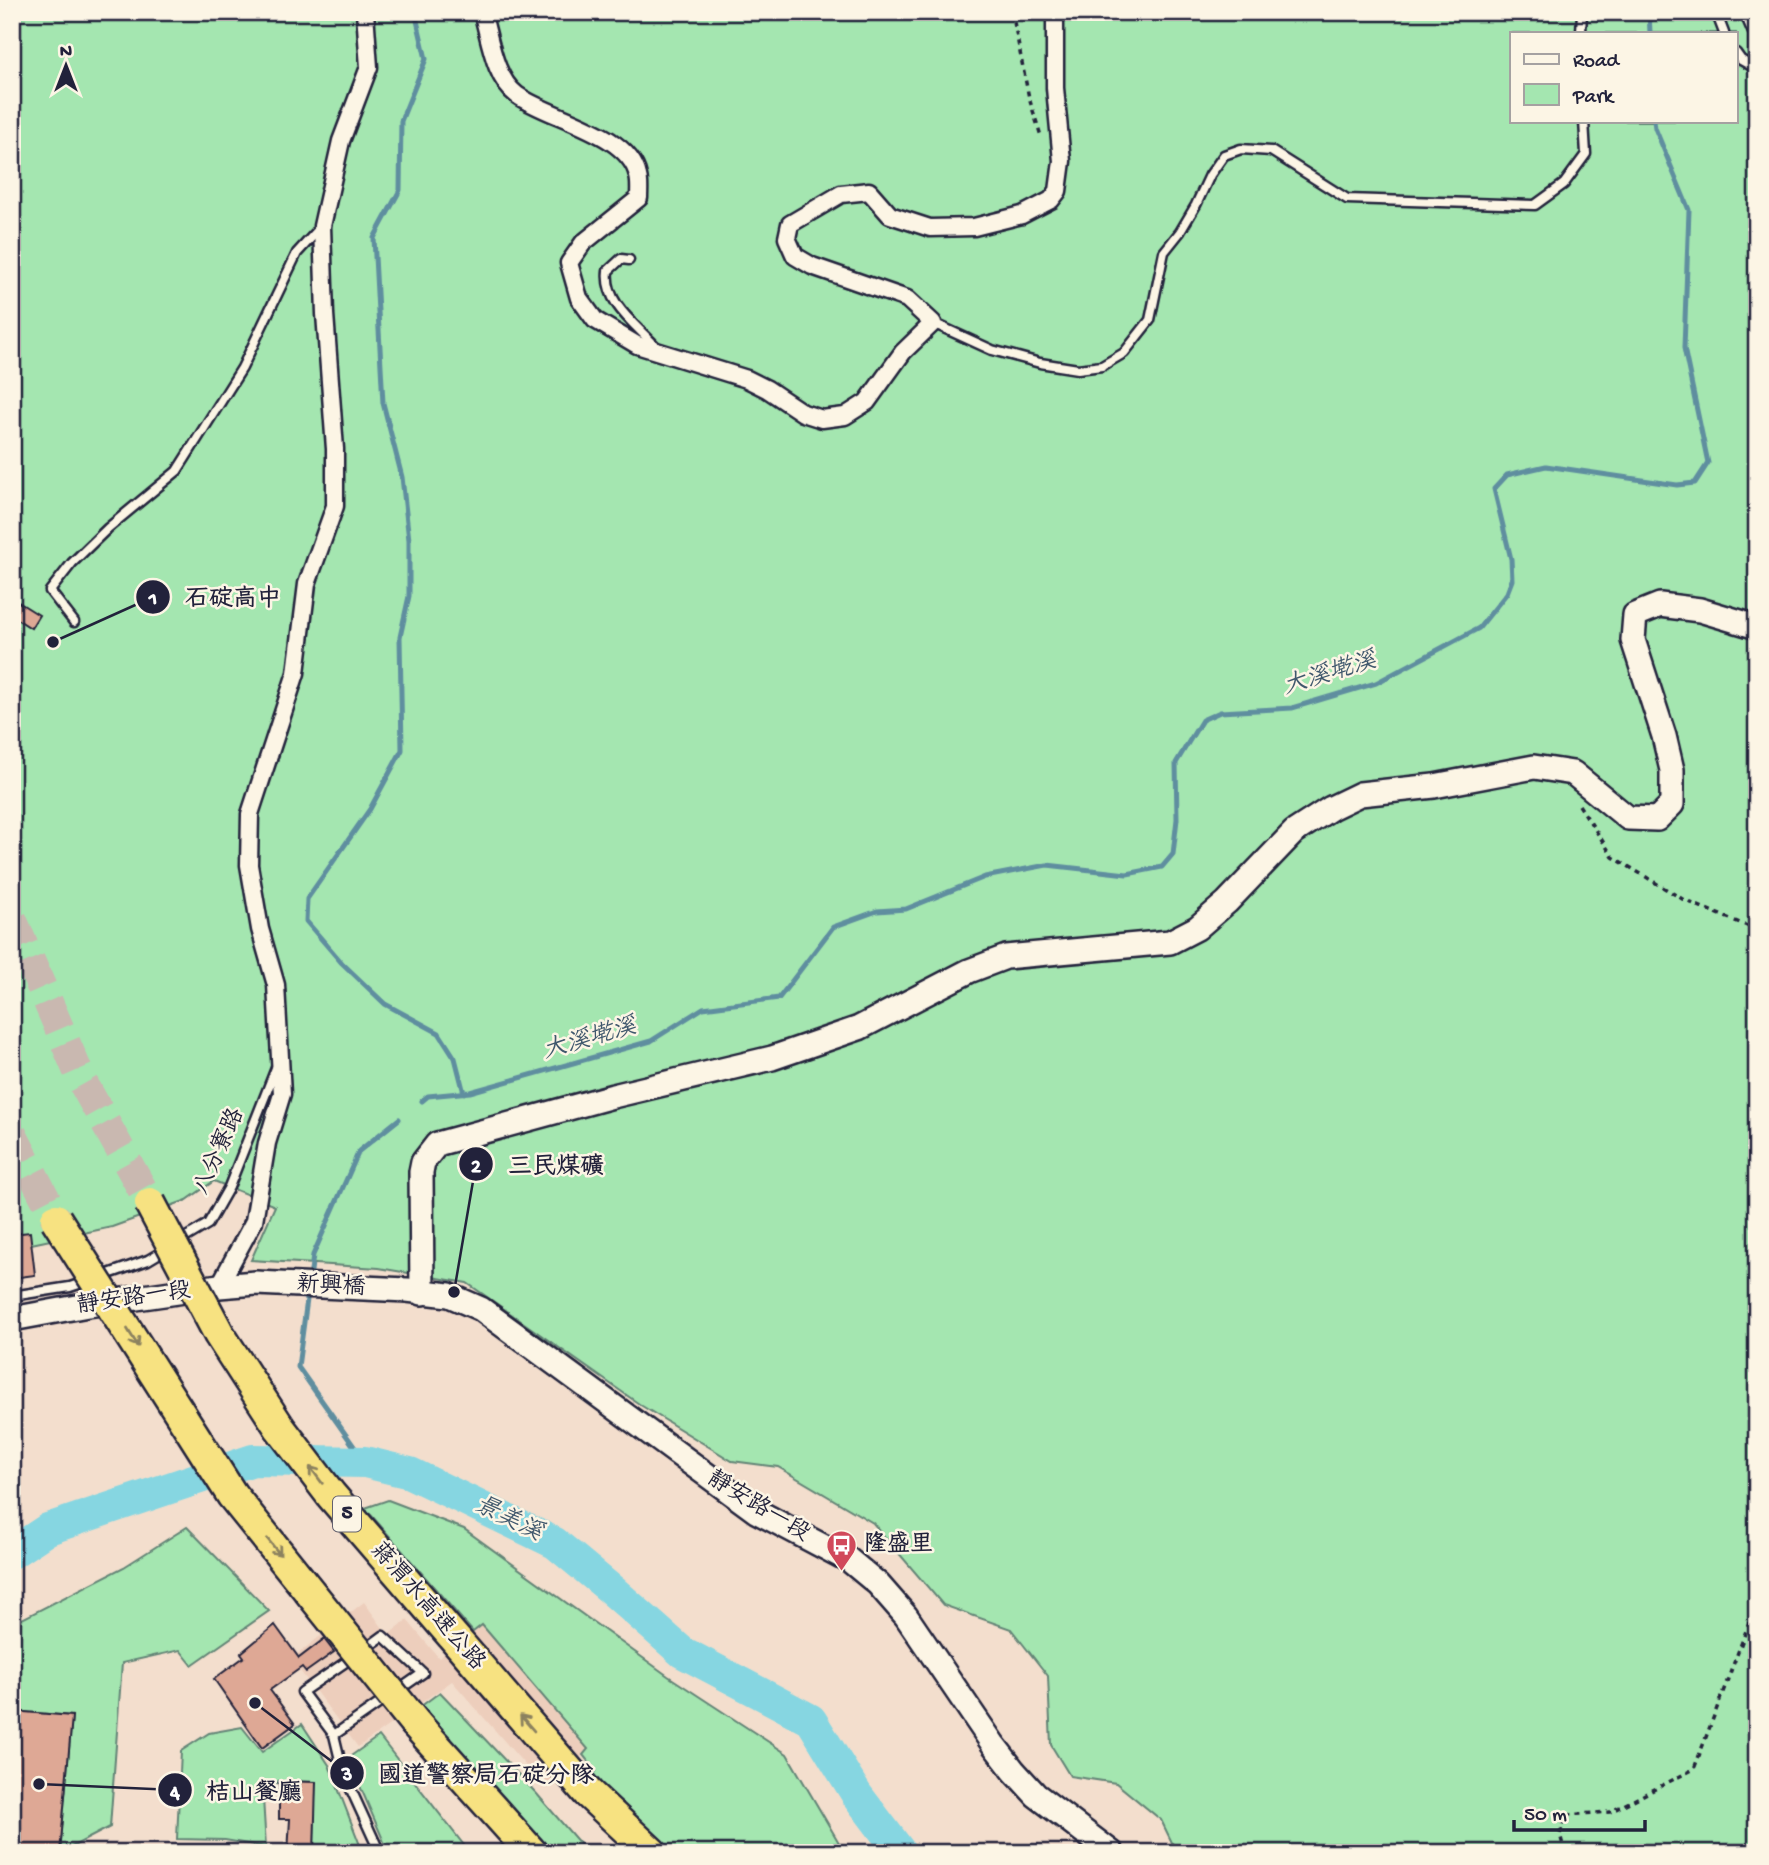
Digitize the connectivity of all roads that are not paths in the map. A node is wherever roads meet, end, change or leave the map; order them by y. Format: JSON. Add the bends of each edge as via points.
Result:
{"nodes":[{"id":1,"x":365,"y":12,"type":"edge"},
{"id":2,"x":482,"y":12,"type":"edge"},
{"id":3,"x":1055,"y":12,"type":"edge"},
{"id":4,"x":1582,"y":12,"type":"edge"},
{"id":5,"x":1716,"y":12,"type":"edge"},
{"id":6,"x":1744,"y":12,"type":"edge"},
{"id":7,"x":1581,"y":32,"type":"edge"},
{"id":8,"x":1724,"y":32,"type":"edge"},
{"id":9,"x":1738,"y":55,"type":"edge"},
{"id":10,"x":1584,"y":122,"type":"edge"},
{"id":11,"x":322,"y":226,"type":"junction"},
{"id":12,"x":629,"y":260,"type":"dead end"},
{"id":13,"x":933,"y":323,"type":"junction"},
{"id":14,"x":661,"y":352,"type":"junction"},
{"id":15,"x":74,"y":622,"type":"dead end"},
{"id":16,"x":1757,"y":627,"type":"edge"},
{"id":17,"x":282,"y":1055,"type":"junction"},
{"id":18,"x":150,"y":1203,"type":"tunnel mouth"},
{"id":19,"x":56,"y":1219,"type":"tunnel mouth"},
{"id":20,"x":256,"y":1283,"type":"joint"},
{"id":21,"x":219,"y":1286,"type":"junction"},
{"id":22,"x":415,"y":1292,"type":"junction"},
{"id":23,"x":12,"y":1296,"type":"edge"},
{"id":24,"x":12,"y":1319,"type":"edge"},
{"id":25,"x":415,"y":1723,"type":"junction"},
{"id":26,"x":334,"y":1735,"type":"junction"},
{"id":27,"x":588,"y":1793,"type":"junction"},
{"id":28,"x":380,"y":1853,"type":"edge"},
{"id":29,"x":515,"y":1853,"type":"edge"},
{"id":30,"x":532,"y":1853,"type":"edge"},
{"id":31,"x":638,"y":1853,"type":"edge"},
{"id":32,"x":652,"y":1853,"type":"edge"},
{"id":33,"x":1112,"y":1853,"type":"edge"}],
"edges":[{"from":1,"to":11,"type":"street","via":[[369,66],[341,141]]},
{"from":2,"to":14,"type":"street","via":[[502,77],[516,95],[599,134],[628,157],[638,175],[639,198],[583,243],[569,263],[579,298],[595,320],[637,345]]},
{"from":3,"to":13,"type":"street","via":[[1055,88],[1062,161],[1058,191],[1051,200],[1022,215],[974,227],[930,228],[890,215],[870,191],[841,194],[790,224],[788,238],[795,256],[907,299]]},
{"from":4,"to":7,"type":"lane"},
{"from":5,"to":8,"type":"lane"},
{"from":6,"to":9,"type":"lane","via":[[1754,35],[1754,61],[1745,64]]},
{"from":10,"to":13,"type":"lane","via":[[1586,154],[1564,184],[1535,205],[1347,199],[1271,150],[1241,149],[1224,155],[1164,252],[1150,320],[1124,353],[1102,366],[1078,369],[1040,363],[992,350]]},
{"from":11,"to":15,"type":"lane","via":[[297,253],[242,368],[177,471],[81,554],[50,591]]},
{"from":11,"to":17,"type":"street","via":[[335,506],[307,584],[296,673],[250,814],[249,865],[276,985]]},
{"from":12,"to":14,"type":"lane","via":[[621,260],[608,271],[610,294]]},
{"from":13,"to":14,"type":"street","via":[[903,352],[867,402],[845,416],[822,419],[803,413],[747,379]]},
{"from":16,"to":22,"type":"street","via":[[1700,610],[1660,605],[1635,615],[1633,640],[1672,770],[1672,804],[1657,819],[1628,818],[1573,773],[1534,767],[1360,794],[1294,832],[1227,902],[1197,928],[1170,942],[1006,957],[968,971],[859,1028],[772,1058],[437,1144],[421,1172]]},
{"from":17,"to":21,"type":"street","via":[[282,1094],[267,1143],[254,1221]]},
{"from":17,"to":23,"type":"lane","name":"八分寮路","via":[[229,1187],[208,1224],[148,1260],[70,1287]]},
{"from":27,"to":18,"type":"highway","name":"蔣渭水高速公路","number":"5","one_way":true,"bridge":true,"via":[[331,1495],[280,1428],[219,1334]]},
{"from":19,"to":25,"type":"highway","one_way":true,"bridge":true,"via":[[232,1495]]},
{"from":20,"to":21,"type":"street","name":"靜安路一段"},
{"from":20,"to":22,"type":"street","name":"新興橋"},
{"from":21,"to":24,"type":"street","name":"靜安路一段"},
{"from":22,"to":33,"type":"street","name":"靜安路一段","via":[[449,1295],[481,1309],[756,1511],[849,1560],[906,1616],[1014,1771],[1036,1795]]},
{"from":25,"to":29,"type":"highway"},
{"from":25,"to":30,"type":"highway"},
{"from":26,"to":26,"type":"lane","via":[[302,1692],[383,1636],[423,1673]]},
{"from":26,"to":28,"type":"lane","via":[[343,1772]]},
{"from":27,"to":31,"type":"highway","name":"蔣渭水高速公路","number":"5"},
{"from":27,"to":32,"type":"highway"}]}
